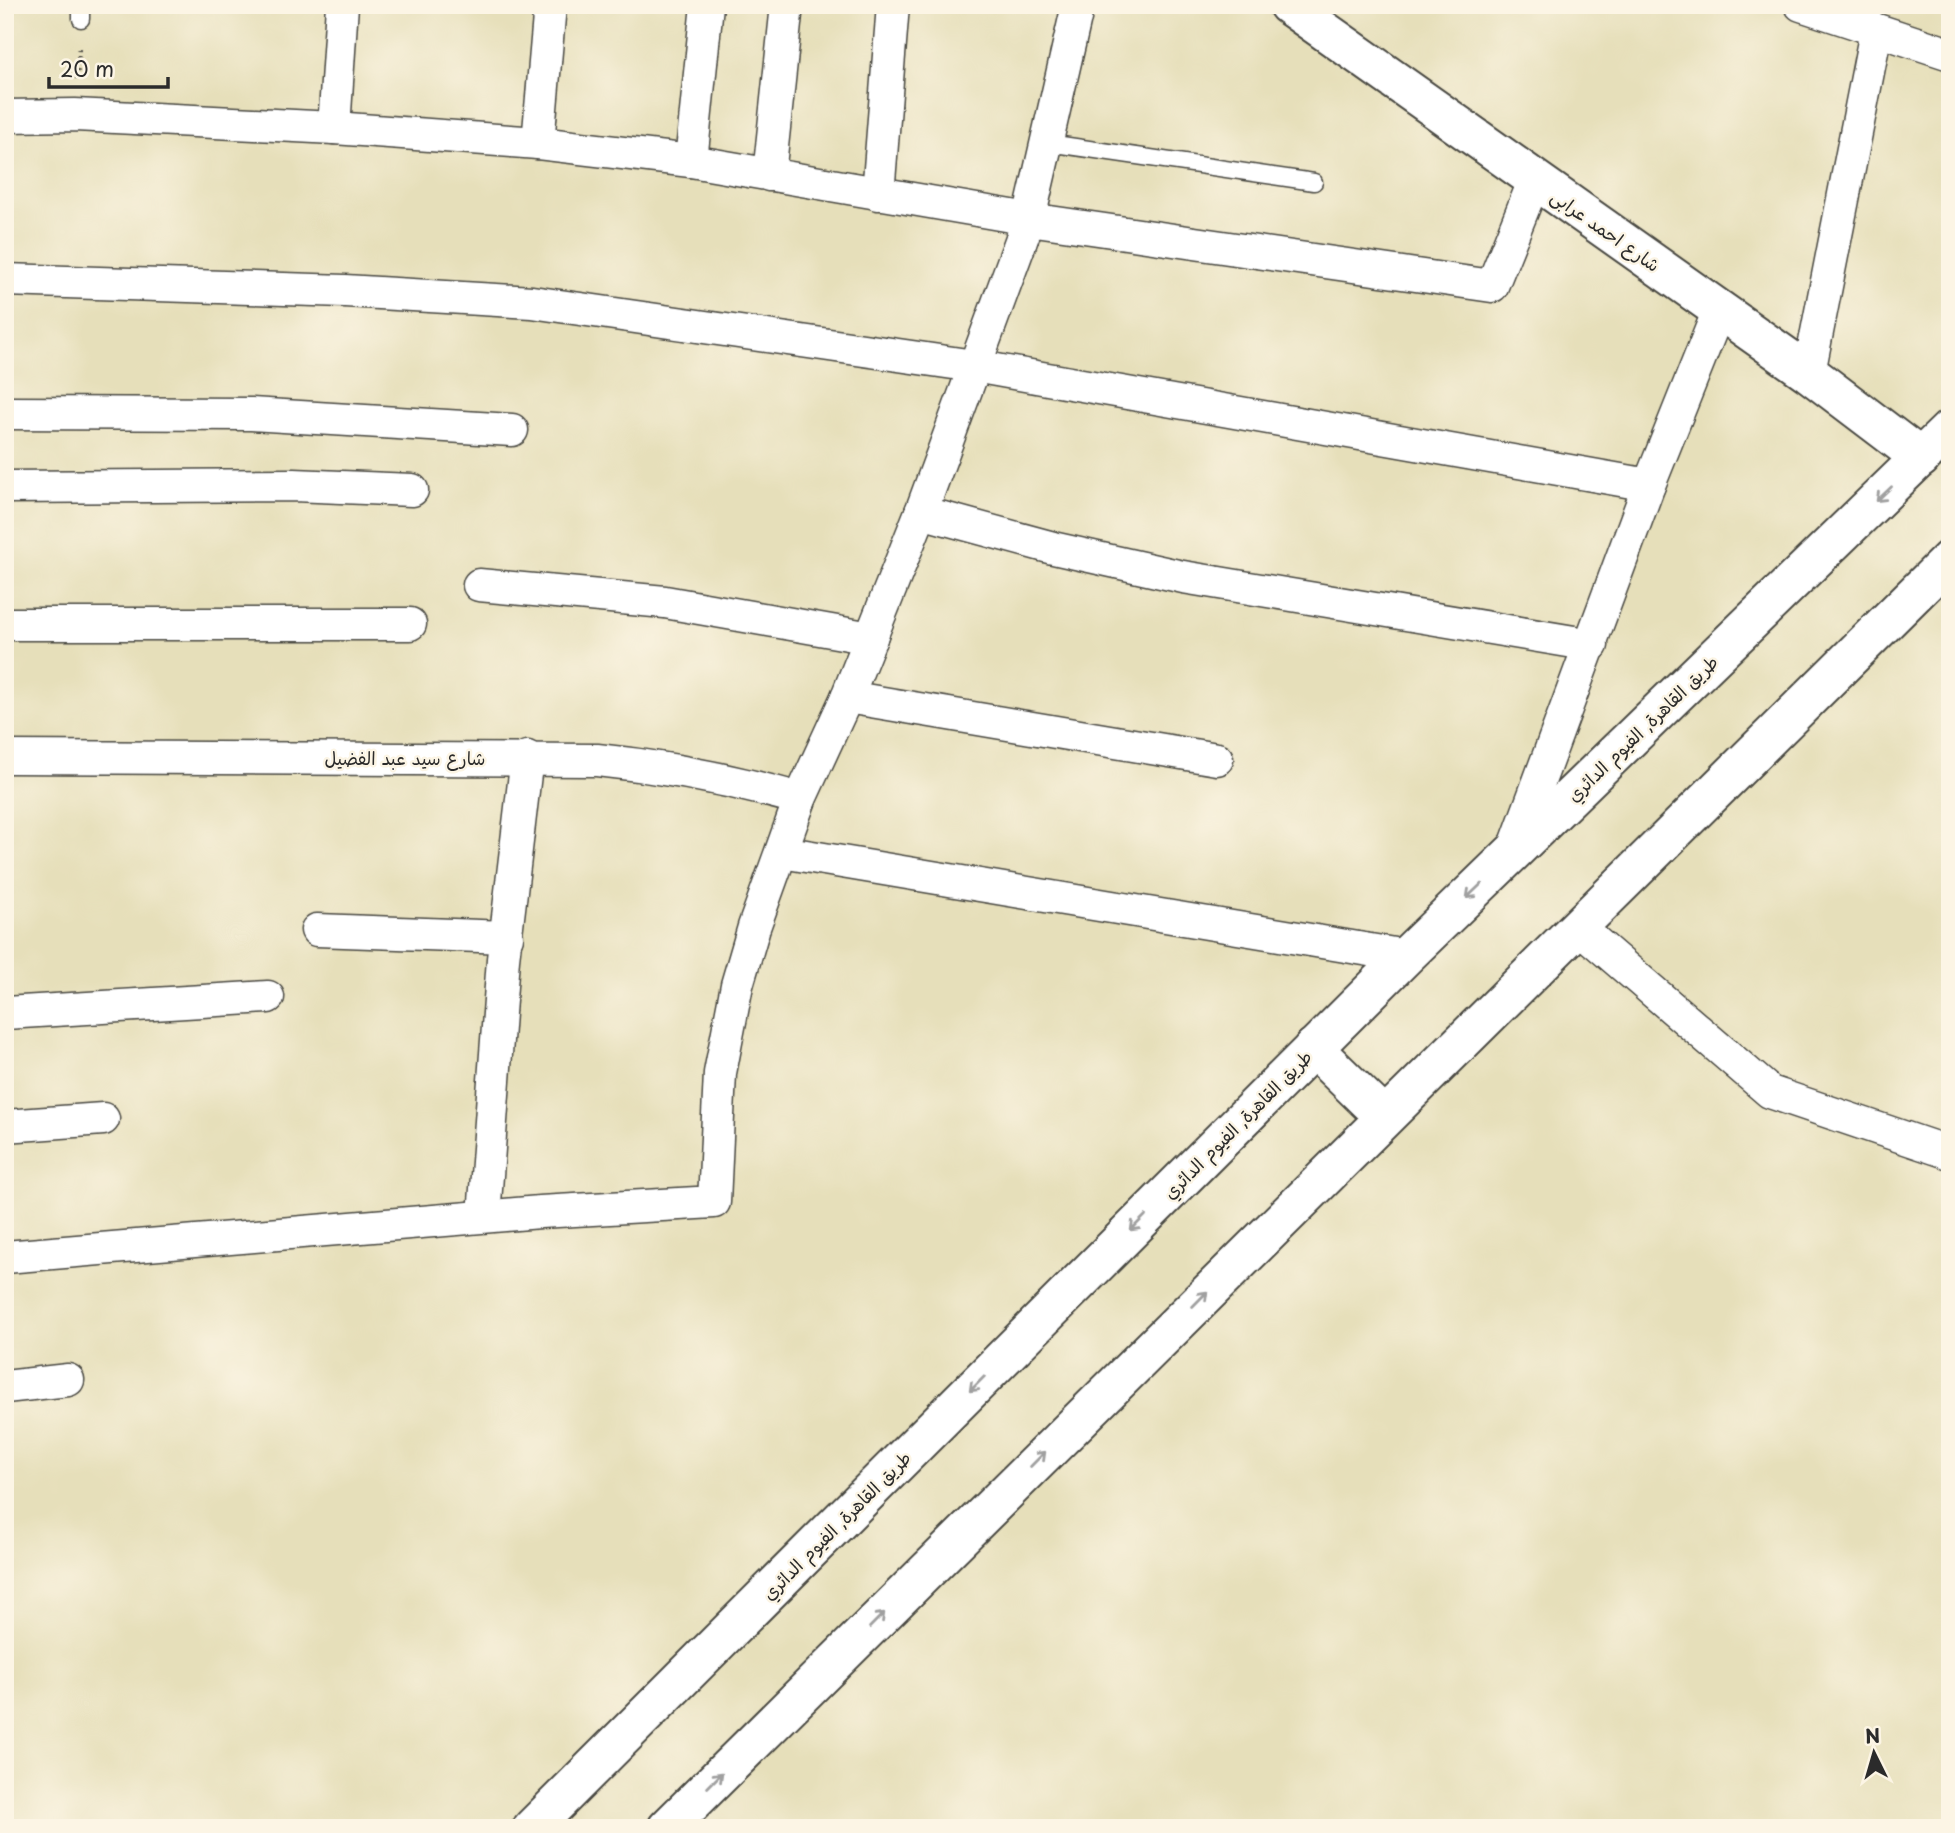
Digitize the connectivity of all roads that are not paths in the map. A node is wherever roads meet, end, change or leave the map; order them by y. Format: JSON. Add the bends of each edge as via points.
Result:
{"nodes":[{"id":1,"x":342,"y":5,"type":"edge"},
{"id":2,"x":550,"y":5,"type":"edge"},
{"id":3,"x":707,"y":5,"type":"edge"},
{"id":4,"x":787,"y":5,"type":"edge"},
{"id":5,"x":893,"y":5,"type":"edge"},
{"id":6,"x":1078,"y":5,"type":"edge"},
{"id":7,"x":1287,"y":5,"type":"edge"},
{"id":8,"x":1801,"y":5,"type":"edge"},
{"id":9,"x":1876,"y":30,"type":"junction"},
{"id":10,"x":1950,"y":54,"type":"edge"},
{"id":11,"x":5,"y":116,"type":"edge"},
{"id":12,"x":334,"y":128,"type":"junction"},
{"id":13,"x":538,"y":143,"type":"junction"},
{"id":14,"x":1048,"y":143,"type":"junction"},
{"id":15,"x":691,"y":161,"type":"junction"},
{"id":16,"x":769,"y":175,"type":"junction"},
{"id":17,"x":1535,"y":179,"type":"junction"},
{"id":18,"x":1314,"y":182,"type":"dead end"},
{"id":19,"x":878,"y":194,"type":"junction"},
{"id":20,"x":1029,"y":219,"type":"junction"},
{"id":21,"x":5,"y":280,"type":"edge"},
{"id":22,"x":1719,"y":310,"type":"junction"},
{"id":23,"x":974,"y":366,"type":"junction"},
{"id":24,"x":1809,"y":373,"type":"junction"},
{"id":25,"x":5,"y":413,"type":"edge"},
{"id":26,"x":1950,"y":429,"type":"edge"},
{"id":27,"x":512,"y":430,"type":"dead end"},
{"id":28,"x":1921,"y":458,"type":"junction"},
{"id":29,"x":1649,"y":485,"type":"junction"},
{"id":30,"x":5,"y":487,"type":"edge"},
{"id":31,"x":412,"y":490,"type":"dead end"},
{"id":32,"x":921,"y":512,"type":"junction"},
{"id":33,"x":1950,"y":559,"type":"edge"},
{"id":34,"x":479,"y":585,"type":"dead end"},
{"id":35,"x":5,"y":624,"type":"edge"},
{"id":36,"x":410,"y":624,"type":"dead end"},
{"id":37,"x":872,"y":638,"type":"junction"},
{"id":38,"x":1592,"y":645,"type":"junction"},
{"id":39,"x":847,"y":697,"type":"junction"},
{"id":40,"x":5,"y":757,"type":"edge"},
{"id":41,"x":527,"y":757,"type":"junction"},
{"id":42,"x":1217,"y":759,"type":"dead end"},
{"id":43,"x":800,"y":799,"type":"junction"},
{"id":44,"x":782,"y":852,"type":"junction"},
{"id":45,"x":1512,"y":854,"type":"junction"},
{"id":46,"x":1577,"y":926,"type":"junction"},
{"id":47,"x":317,"y":930,"type":"dead end"},
{"id":48,"x":507,"y":937,"type":"junction"},
{"id":49,"x":1406,"y":956,"type":"junction"},
{"id":50,"x":268,"y":997,"type":"dead end"},
{"id":51,"x":5,"y":1013,"type":"edge"},
{"id":52,"x":1313,"y":1048,"type":"junction"},
{"id":53,"x":1384,"y":1116,"type":"junction"},
{"id":54,"x":103,"y":1119,"type":"dead end"},
{"id":55,"x":5,"y":1126,"type":"edge"},
{"id":56,"x":1950,"y":1153,"type":"edge"},
{"id":57,"x":484,"y":1216,"type":"junction"},
{"id":58,"x":5,"y":1257,"type":"edge"},
{"id":59,"x":68,"y":1380,"type":"dead end"},
{"id":60,"x":5,"y":1387,"type":"edge"},
{"id":61,"x":532,"y":1828,"type":"edge"},
{"id":62,"x":667,"y":1828,"type":"edge"}],
"edges":[{"from":1,"to":12,"type":"street"},
{"from":2,"to":13,"type":"street"},
{"from":3,"to":15,"type":"street"},
{"from":4,"to":16,"type":"street"},
{"from":5,"to":19,"type":"street"},
{"from":6,"to":14,"type":"street"},
{"from":7,"to":17,"type":"main road","name":"شارع احمد عرابى"},
{"from":8,"to":9,"type":"street"},
{"from":9,"to":10,"type":"street"},
{"from":9,"to":24,"type":"street"},
{"from":11,"to":12,"type":"street","via":[[75,115]]},
{"from":12,"to":13,"type":"street"},
{"from":13,"to":15,"type":"street"},
{"from":14,"to":18,"type":"lane"},
{"from":14,"to":20,"type":"street"},
{"from":15,"to":16,"type":"street"},
{"from":16,"to":19,"type":"street"},
{"from":17,"to":20,"type":"street","via":[[1492,286]]},
{"from":17,"to":22,"type":"main road","name":"شارع احمد عرابى"},
{"from":19,"to":20,"type":"street"},
{"from":20,"to":23,"type":"street"},
{"from":21,"to":23,"type":"street","via":[[532,302]]},
{"from":22,"to":24,"type":"main road","name":"شارع احمد عرابى"},
{"from":22,"to":29,"type":"street"},
{"from":23,"to":29,"type":"street"},
{"from":23,"to":32,"type":"street"},
{"from":24,"to":28,"type":"main road","name":"شارع احمد عرابى"},
{"from":25,"to":27,"type":"street","via":[[251,414]]},
{"from":26,"to":28,"type":"main road","name":"طريق القاهرة, الفيوم الدائري"},
{"from":28,"to":45,"type":"main road","name":"طريق القاهرة, الفيوم الدائري","one_way":true},
{"from":29,"to":38,"type":"street"},
{"from":30,"to":31,"type":"street","via":[[294,485]]},
{"from":32,"to":37,"type":"street"},
{"from":32,"to":38,"type":"street","via":[[1183,577]]},
{"from":33,"to":46,"type":"main road"},
{"from":34,"to":37,"type":"street","via":[[665,602]]},
{"from":35,"to":36,"type":"street"},
{"from":37,"to":39,"type":"street"},
{"from":38,"to":45,"type":"street"},
{"from":39,"to":42,"type":"street"},
{"from":39,"to":43,"type":"street"},
{"from":40,"to":41,"type":"street","name":"شارع سيد عبد الفضيل"},
{"from":41,"to":43,"type":"street","name":"شارع سيد عبد الفضيل","via":[[665,767]]},
{"from":41,"to":48,"type":"street"},
{"from":43,"to":44,"type":"street"},
{"from":44,"to":49,"type":"street"},
{"from":44,"to":57,"type":"street","via":[[737,985],[720,1073],[714,1202]]},
{"from":45,"to":49,"type":"main road","name":"طريق القاهرة, الفيوم الدائري","one_way":true},
{"from":46,"to":53,"type":"main road"},
{"from":46,"to":56,"type":"street","via":[[1770,1092]]},
{"from":47,"to":48,"type":"street"},
{"from":48,"to":57,"type":"street"},
{"from":49,"to":52,"type":"main road","name":"طريق القاهرة, الفيوم الدائري"},
{"from":50,"to":51,"type":"street"},
{"from":52,"to":53,"type":"main road"},
{"from":52,"to":61,"type":"main road","name":"طريق القاهرة, الفيوم الدائري","one_way":true},
{"from":62,"to":53,"type":"main road","one_way":true},
{"from":54,"to":55,"type":"street"},
{"from":57,"to":58,"type":"street"},
{"from":59,"to":60,"type":"street"}]}
